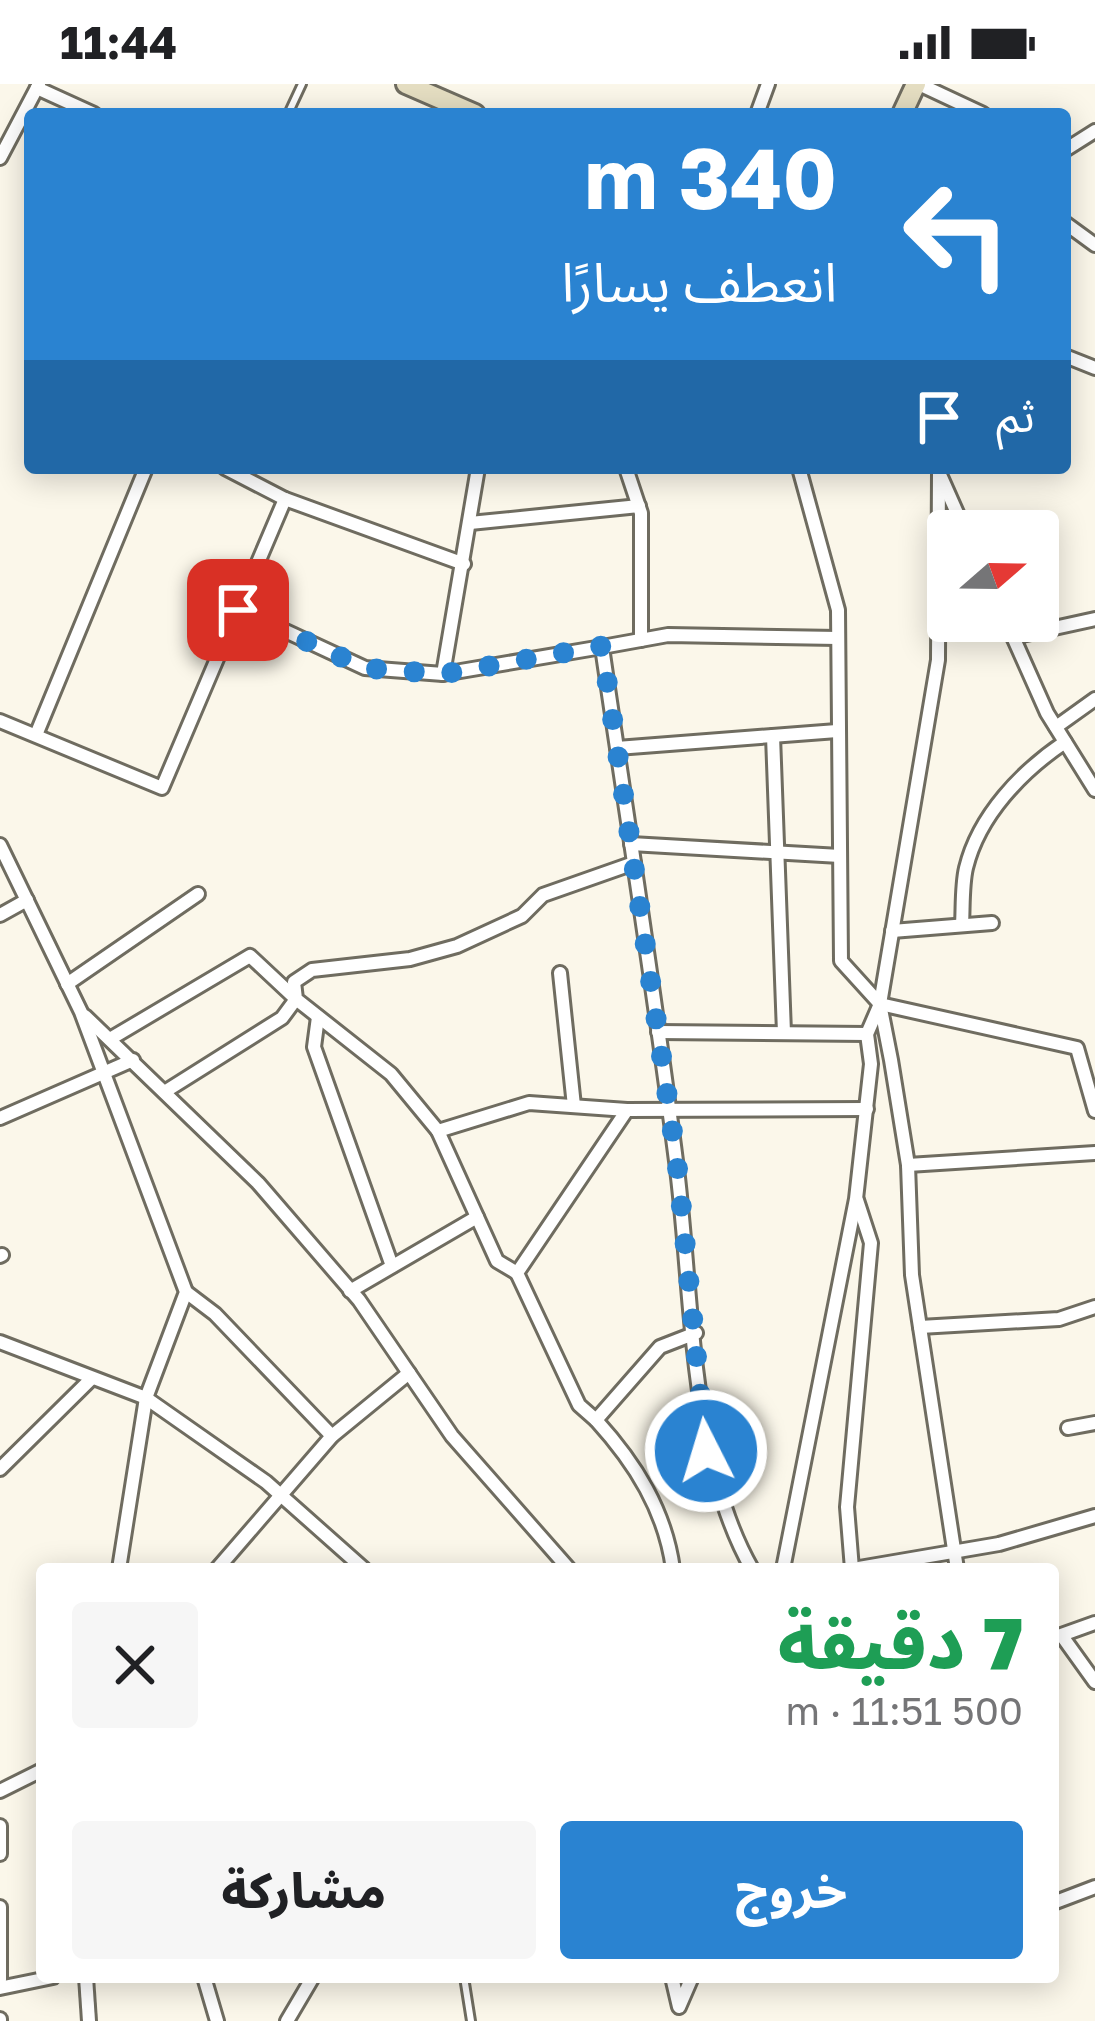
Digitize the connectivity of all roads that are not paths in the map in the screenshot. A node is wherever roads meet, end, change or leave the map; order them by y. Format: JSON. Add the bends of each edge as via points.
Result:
{"nodes":[{"id":1,"x":406,"y":84,"type":"edge"},
{"id":2,"x":917,"y":84,"type":"edge"},
{"id":3,"x":38,"y":86,"type":"edge"},
{"id":4,"x":82,"y":108,"type":"edge"},
{"id":5,"x":461,"y":108,"type":"edge"},
{"id":6,"x":970,"y":108,"type":"edge"},
{"id":7,"x":24,"y":113,"type":"edge"},
{"id":8,"x":0,"y":158,"type":"edge"},
{"id":9,"x":144,"y":474,"type":"edge"},
{"id":10,"x":237,"y":474,"type":"edge"},
{"id":11,"x":477,"y":474,"type":"edge"},
{"id":12,"x":628,"y":474,"type":"edge"},
{"id":13,"x":803,"y":474,"type":"edge"},
{"id":14,"x":939,"y":474,"type":"edge"},
{"id":15,"x":940,"y":474,"type":"edge"},
{"id":16,"x":285,"y":499,"type":"junction"},
{"id":17,"x":639,"y":506,"type":"junction"},
{"id":18,"x":956,"y":510,"type":"edge"},
{"id":19,"x":470,"y":523,"type":"junction"},
{"id":20,"x":464,"y":564,"type":"junction"},
{"id":21,"x":238,"y":610,"type":"junction"},
{"id":22,"x":1095,"y":619,"type":"edge"},
{"id":23,"x":1059,"y":627,"type":"edge"},
{"id":24,"x":838,"y":638,"type":"junction"},
{"id":25,"x":641,"y":640,"type":"junction"},
{"id":26,"x":1015,"y":642,"type":"edge"},
{"id":27,"x":602,"y":646,"type":"junction"},
{"id":28,"x":443,"y":674,"type":"junction"},
{"id":29,"x":1095,"y":699,"type":"edge"},
{"id":30,"x":0,"y":722,"type":"edge"},
{"id":31,"x":1056,"y":727,"type":"junction"},
{"id":32,"x":837,"y":730,"type":"junction"},
{"id":33,"x":36,"y":735,"type":"junction"},
{"id":34,"x":773,"y":736,"type":"junction"},
{"id":35,"x":1065,"y":742,"type":"junction"},
{"id":36,"x":617,"y":748,"type":"junction"},
{"id":37,"x":1095,"y":790,"type":"edge"},
{"id":38,"x":631,"y":844,"type":"junction"},
{"id":39,"x":0,"y":845,"type":"edge"},
{"id":40,"x":778,"y":853,"type":"junction"},
{"id":41,"x":840,"y":856,"type":"junction"},
{"id":42,"x":634,"y":863,"type":"junction"},
{"id":43,"x":197,"y":894,"type":"dead end"},
{"id":44,"x":27,"y":900,"type":"junction"},
{"id":45,"x":0,"y":915,"type":"edge"},
{"id":46,"x":992,"y":923,"type":"dead end"},
{"id":47,"x":962,"y":926,"type":"junction"},
{"id":48,"x":892,"y":931,"type":"junction"},
{"id":49,"x":560,"y":973,"type":"dead end"},
{"id":50,"x":68,"y":984,"type":"junction"},
{"id":51,"x":296,"y":1000,"type":"junction"},
{"id":52,"x":880,"y":1004,"type":"junction"},
{"id":53,"x":81,"y":1012,"type":"junction"},
{"id":54,"x":318,"y":1017,"type":"junction"},
{"id":55,"x":658,"y":1032,"type":"junction"},
{"id":56,"x":784,"y":1033,"type":"junction"},
{"id":57,"x":867,"y":1034,"type":"junction"},
{"id":58,"x":110,"y":1039,"type":"junction"},
{"id":59,"x":133,"y":1060,"type":"junction"},
{"id":60,"x":102,"y":1074,"type":"junction"},
{"id":61,"x":166,"y":1091,"type":"junction"},
{"id":62,"x":574,"y":1106,"type":"junction"},
{"id":63,"x":669,"y":1109,"type":"junction"},
{"id":64,"x":866,"y":1109,"type":"junction"},
{"id":65,"x":627,"y":1110,"type":"junction"},
{"id":66,"x":1095,"y":1111,"type":"edge"},
{"id":67,"x":0,"y":1118,"type":"edge"},
{"id":68,"x":438,"y":1131,"type":"junction"},
{"id":69,"x":1095,"y":1153,"type":"edge"},
{"id":70,"x":908,"y":1165,"type":"junction"},
{"id":71,"x":856,"y":1199,"type":"junction"},
{"id":72,"x":477,"y":1217,"type":"junction"},
{"id":73,"x":392,"y":1266,"type":"junction"},
{"id":74,"x":517,"y":1273,"type":"junction"},
{"id":75,"x":350,"y":1291,"type":"junction"},
{"id":76,"x":186,"y":1292,"type":"junction"},
{"id":77,"x":1095,"y":1307,"type":"edge"},
{"id":78,"x":920,"y":1327,"type":"junction"},
{"id":79,"x":696,"y":1333,"type":"junction"},
{"id":80,"x":0,"y":1342,"type":"edge"},
{"id":81,"x":410,"y":1373,"type":"junction"},
{"id":82,"x":92,"y":1378,"type":"junction"},
{"id":83,"x":146,"y":1398,"type":"junction"},
{"id":84,"x":596,"y":1420,"type":"junction"},
{"id":85,"x":1095,"y":1423,"type":"edge"},
{"id":86,"x":1068,"y":1428,"type":"dead end"},
{"id":87,"x":332,"y":1436,"type":"junction"},
{"id":88,"x":0,"y":1469,"type":"edge"},
{"id":89,"x":280,"y":1493,"type":"junction"},
{"id":90,"x":1095,"y":1516,"type":"edge"},
{"id":91,"x":953,"y":1553,"type":"junction"},
{"id":92,"x":119,"y":1563,"type":"edge"},
{"id":93,"x":222,"y":1563,"type":"edge"},
{"id":94,"x":357,"y":1563,"type":"edge"},
{"id":95,"x":564,"y":1563,"type":"edge"},
{"id":96,"x":672,"y":1563,"type":"edge"},
{"id":97,"x":748,"y":1563,"type":"edge"},
{"id":98,"x":784,"y":1563,"type":"edge"},
{"id":99,"x":852,"y":1563,"type":"edge"},
{"id":100,"x":890,"y":1563,"type":"edge"},
{"id":101,"x":956,"y":1563,"type":"edge"},
{"id":102,"x":1095,"y":1623,"type":"edge"},
{"id":103,"x":1059,"y":1636,"type":"edge"},
{"id":104,"x":1059,"y":1639,"type":"edge"},
{"id":105,"x":1095,"y":1682,"type":"edge"},
{"id":106,"x":36,"y":1773,"type":"edge"},
{"id":107,"x":0,"y":1791,"type":"edge"},
{"id":108,"x":0,"y":1826,"type":"edge"},
{"id":109,"x":0,"y":1853,"type":"edge"},
{"id":110,"x":1095,"y":1887,"type":"edge"},
{"id":111,"x":1059,"y":1900,"type":"edge"},
{"id":112,"x":0,"y":1907,"type":"edge"},
{"id":113,"x":36,"y":1979,"type":"edge"},
{"id":114,"x":86,"y":1983,"type":"edge"},
{"id":115,"x":206,"y":1983,"type":"edge"},
{"id":116,"x":310,"y":1983,"type":"edge"},
{"id":117,"x":465,"y":1983,"type":"edge"},
{"id":118,"x":673,"y":1983,"type":"edge"},
{"id":119,"x":690,"y":1983,"type":"edge"},
{"id":120,"x":0,"y":1984,"type":"edge"},
{"id":121,"x":680,"y":2014,"type":"edge"},
{"id":122,"x":89,"y":2021,"type":"edge"},
{"id":123,"x":217,"y":2021,"type":"edge"},
{"id":124,"x":287,"y":2021,"type":"edge"},
{"id":125,"x":470,"y":2021,"type":"edge"}],
"edges":[{"from":1,"to":5,"type":"main road"},
{"from":2,"to":6,"type":"street"},
{"from":3,"to":4,"type":"street"},
{"from":7,"to":8,"type":"street"},
{"from":9,"to":33,"type":"street"},
{"from":10,"to":16,"type":"street"},
{"from":11,"to":19,"type":"street"},
{"from":12,"to":17,"type":"street"},
{"from":13,"to":24,"type":"street"},
{"from":14,"to":48,"type":"street","via":[[938,660]]},
{"from":15,"to":18,"type":"street"},
{"from":16,"to":20,"type":"street"},
{"from":16,"to":21,"type":"street"},
{"from":17,"to":19,"type":"street"},
{"from":17,"to":25,"type":"street"},
{"from":19,"to":20,"type":"street"},
{"from":20,"to":28,"type":"street"},
{"from":21,"to":28,"type":"street","via":[[365,668]]},
{"from":21,"to":33,"type":"street","via":[[162,788]]},
{"from":22,"to":23,"type":"street"},
{"from":24,"to":25,"type":"street"},
{"from":24,"to":32,"type":"street"},
{"from":25,"to":27,"type":"street"},
{"from":26,"to":31,"type":"street"},
{"from":27,"to":28,"type":"street"},
{"from":27,"to":36,"type":"street"},
{"from":29,"to":31,"type":"street"},
{"from":30,"to":33,"type":"street"},
{"from":31,"to":35,"type":"street"},
{"from":32,"to":34,"type":"street"},
{"from":32,"to":41,"type":"street"},
{"from":34,"to":36,"type":"street"},
{"from":34,"to":40,"type":"street"},
{"from":35,"to":37,"type":"street"},
{"from":35,"to":47,"type":"street","via":[[1010,787],[986,826],[966,867]]},
{"from":36,"to":38,"type":"street"},
{"from":38,"to":40,"type":"street"},
{"from":38,"to":42,"type":"street"},
{"from":39,"to":44,"type":"street"},
{"from":40,"to":41,"type":"street"},
{"from":40,"to":56,"type":"street"},
{"from":41,"to":52,"type":"street","via":[[841,961]]},
{"from":42,"to":51,"type":"street","via":[[542,895],[522,916],[457,946],[311,970],[294,982]]},
{"from":42,"to":55,"type":"street"},
{"from":43,"to":50,"type":"street"},
{"from":44,"to":45,"type":"street"},
{"from":44,"to":50,"type":"street"},
{"from":46,"to":47,"type":"street"},
{"from":47,"to":48,"type":"street"},
{"from":48,"to":52,"type":"street"},
{"from":49,"to":62,"type":"street"},
{"from":50,"to":53,"type":"street"},
{"from":51,"to":54,"type":"street"},
{"from":51,"to":58,"type":"street","via":[[250,956]]},
{"from":51,"to":61,"type":"street","via":[[282,1018]]},
{"from":52,"to":57,"type":"street"},
{"from":52,"to":66,"type":"street","via":[[1077,1048]]},
{"from":52,"to":70,"type":"street"},
{"from":53,"to":58,"type":"street"},
{"from":53,"to":60,"type":"street"},
{"from":54,"to":68,"type":"street","via":[[391,1074]]},
{"from":54,"to":73,"type":"street","via":[[314,1047]]},
{"from":55,"to":56,"type":"street"},
{"from":55,"to":63,"type":"street"},
{"from":56,"to":57,"type":"street"},
{"from":57,"to":64,"type":"street"},
{"from":58,"to":59,"type":"street"},
{"from":59,"to":60,"type":"street"},
{"from":59,"to":61,"type":"street"},
{"from":60,"to":67,"type":"street"},
{"from":60,"to":76,"type":"street"},
{"from":61,"to":75,"type":"street"},
{"from":62,"to":65,"type":"street"},
{"from":62,"to":68,"type":"street","via":[[529,1103]]},
{"from":63,"to":64,"type":"street"},
{"from":63,"to":65,"type":"street"},
{"from":63,"to":79,"type":"street"},
{"from":64,"to":71,"type":"street"},
{"from":65,"to":74,"type":"street"},
{"from":68,"to":72,"type":"street"},
{"from":69,"to":70,"type":"street"},
{"from":70,"to":78,"type":"street"},
{"from":71,"to":98,"type":"street"},
{"from":71,"to":99,"type":"street","via":[[871,1243],[847,1507]]},
{"from":72,"to":73,"type":"street"},
{"from":72,"to":74,"type":"street","via":[[497,1261]]},
{"from":73,"to":75,"type":"street"},
{"from":74,"to":84,"type":"street","via":[[579,1405]]},
{"from":75,"to":81,"type":"street"},
{"from":76,"to":83,"type":"street"},
{"from":76,"to":87,"type":"street"},
{"from":77,"to":78,"type":"street","via":[[1059,1318]]},
{"from":78,"to":91,"type":"street"},
{"from":79,"to":84,"type":"street","via":[[660,1347]]},
{"from":79,"to":97,"type":"street","via":[[706,1451]]},
{"from":80,"to":82,"type":"street"},
{"from":81,"to":87,"type":"street"},
{"from":81,"to":95,"type":"street","via":[[452,1436]]},
{"from":82,"to":83,"type":"street"},
{"from":82,"to":88,"type":"street"},
{"from":83,"to":89,"type":"street"},
{"from":83,"to":92,"type":"street"},
{"from":84,"to":96,"type":"street","via":[[647,1487]]},
{"from":85,"to":86,"type":"street"},
{"from":87,"to":89,"type":"street"},
{"from":89,"to":93,"type":"street"},
{"from":89,"to":94,"type":"street"},
{"from":90,"to":91,"type":"street"},
{"from":91,"to":100,"type":"street"},
{"from":91,"to":101,"type":"street"},
{"from":102,"to":103,"type":"street"},
{"from":104,"to":105,"type":"street"},
{"from":106,"to":107,"type":"street"},
{"from":108,"to":109,"type":"street"},
{"from":110,"to":111,"type":"street"},
{"from":112,"to":120,"type":"street"},
{"from":113,"to":120,"type":"street"},
{"from":114,"to":122,"type":"street"},
{"from":115,"to":123,"type":"street"},
{"from":116,"to":124,"type":"street"},
{"from":117,"to":125,"type":"lane"},
{"from":118,"to":121,"type":"street"},
{"from":119,"to":121,"type":"street"}]}
